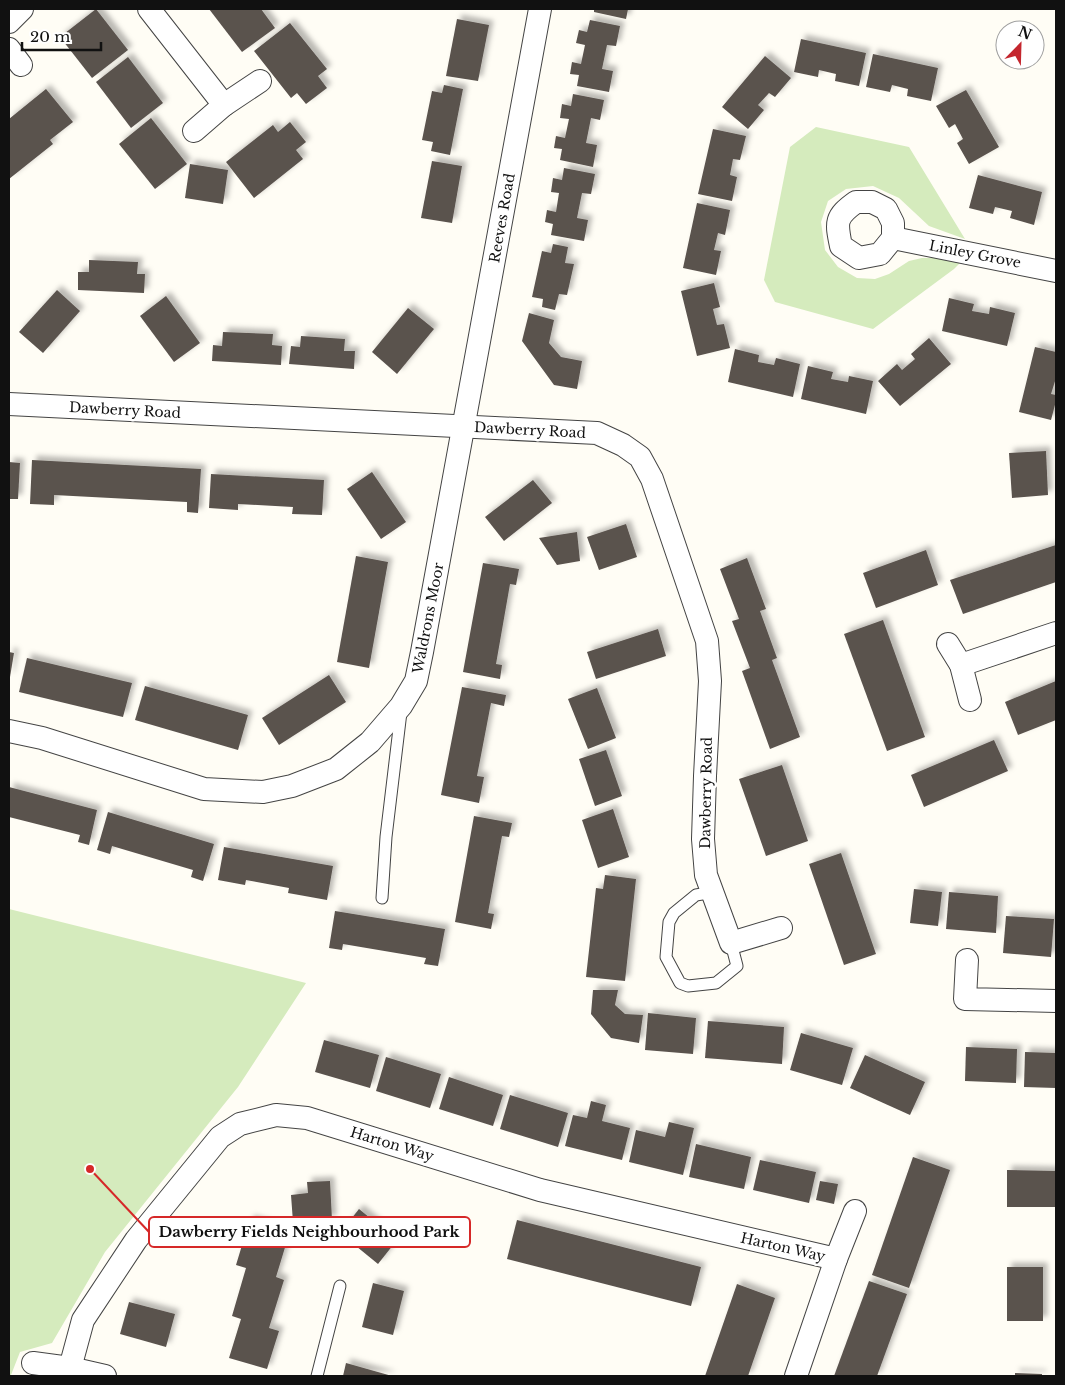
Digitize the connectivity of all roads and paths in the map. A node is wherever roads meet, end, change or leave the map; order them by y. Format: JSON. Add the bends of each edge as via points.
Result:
{"nodes":[{"id":1,"x":22,"y":9,"type":"edge"},
{"id":2,"x":149,"y":9,"type":"edge"},
{"id":3,"x":540,"y":9,"type":"edge"},
{"id":4,"x":9,"y":22,"type":"edge"},
{"id":5,"x":260,"y":81,"type":"dead end"},
{"id":6,"x":224,"y":105,"type":"junction"},
{"id":7,"x":194,"y":131,"type":"dead end"},
{"id":8,"x":893,"y":238,"type":"dead end"},
{"id":9,"x":1056,"y":271,"type":"edge"},
{"id":10,"x":9,"y":404,"type":"edge"},
{"id":11,"x":464,"y":427,"type":"junction"},
{"id":12,"x":1056,"y":633,"type":"edge"},
{"id":13,"x":948,"y":644,"type":"dead end"},
{"id":14,"x":960,"y":665,"type":"junction"},
{"id":15,"x":970,"y":700,"type":"dead end"},
{"id":16,"x":401,"y":706,"type":"junction"},
{"id":17,"x":9,"y":731,"type":"edge"},
{"id":18,"x":714,"y":894,"type":"junction"},
{"id":19,"x":382,"y":898,"type":"dead end"},
{"id":20,"x":781,"y":928,"type":"dead end"},
{"id":21,"x":731,"y":943,"type":"junction"},
{"id":22,"x":967,"y":960,"type":"dead end"},
{"id":23,"x":1056,"y":1001,"type":"edge"},
{"id":24,"x":855,"y":1211,"type":"dead end"},
{"id":25,"x":836,"y":1259,"type":"junction"},
{"id":26,"x":340,"y":1286,"type":"dead end"},
{"id":27,"x":33,"y":1363,"type":"dead end"},
{"id":28,"x":70,"y":1368,"type":"junction"},
{"id":29,"x":105,"y":1376,"type":"edge"},
{"id":30,"x":317,"y":1376,"type":"edge"},
{"id":31,"x":796,"y":1376,"type":"edge"}],
"edges":[{"from":1,"to":4,"type":"street"},
{"from":2,"to":6,"type":"street"},
{"from":3,"to":11,"type":"street","name":"Reeves Road"},
{"from":5,"to":6,"type":"street"},
{"from":6,"to":7,"type":"street"},
{"from":8,"to":9,"type":"street","name":"Linley Grove"},
{"from":10,"to":11,"type":"street","name":"Dawberry Road"},
{"from":11,"to":16,"type":"street","name":"Waldrons Moor","via":[[416,681]]},
{"from":11,"to":18,"type":"street","name":"Dawberry Road","via":[[596,433],[640,457],[652,480],[707,641],[710,681],[703,839],[706,875]]},
{"from":12,"to":14,"type":"street"},
{"from":13,"to":14,"type":"street"},
{"from":14,"to":15,"type":"street"},
{"from":16,"to":17,"type":"street","name":"Waldrons Moor","via":[[370,742],[336,769],[292,786],[263,792],[204,789],[42,738]]},
{"from":16,"to":19,"type":"lane"},
{"from":18,"to":21,"type":"street","name":"Dawberry Road"},
{"from":18,"to":21,"type":"lane","via":[[696,896],[674,913],[666,957],[680,983],[688,986],[716,983],[737,966]]},
{"from":20,"to":21,"type":"street"},
{"from":22,"to":23,"type":"street","via":[[964,999]]},
{"from":24,"to":25,"type":"street","name":"Harton Way"},
{"from":25,"to":28,"type":"street","name":"Harton Way","via":[[540,1190],[307,1118],[276,1115],[240,1124],[214,1144],[136,1240],[83,1320]]},
{"from":25,"to":31,"type":"street","name":"Harton Way"},
{"from":26,"to":30,"type":"lane"},
{"from":27,"to":28,"type":"street"},
{"from":28,"to":29,"type":"street"}]}
